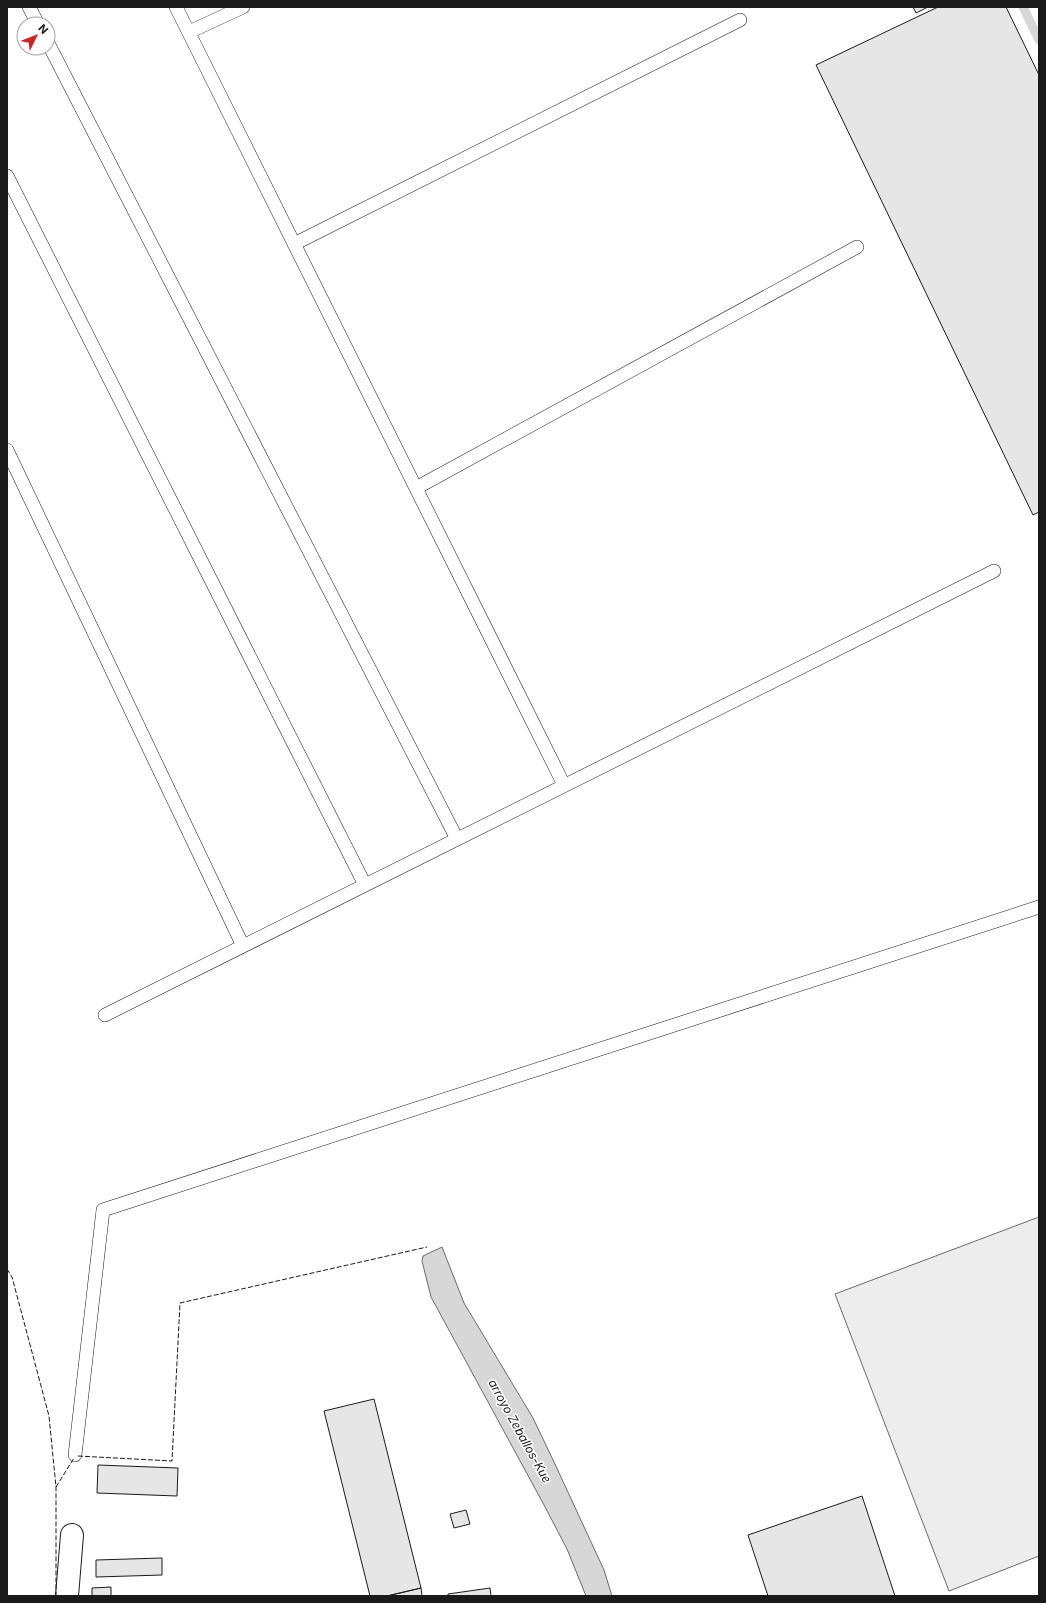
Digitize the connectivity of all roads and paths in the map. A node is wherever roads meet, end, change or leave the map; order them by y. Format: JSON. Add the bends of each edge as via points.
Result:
{"nodes":[{"id":1,"x":29,"y":7,"type":"edge"},
{"id":2,"x":176,"y":7,"type":"edge"},
{"id":3,"x":243,"y":7,"type":"edge"},
{"id":4,"x":34,"y":16,"type":"edge"},
{"id":5,"x":740,"y":20,"type":"dead end"},
{"id":6,"x":189,"y":32,"type":"junction"},
{"id":7,"x":55,"y":56,"type":"edge"},
{"id":8,"x":7,"y":176,"type":"edge"},
{"id":9,"x":294,"y":244,"type":"junction"},
{"id":10,"x":857,"y":247,"type":"dead end"},
{"id":11,"x":7,"y":450,"type":"edge"},
{"id":12,"x":416,"y":488,"type":"junction"},
{"id":13,"x":994,"y":571,"type":"dead end"},
{"id":14,"x":564,"y":785,"type":"junction"},
{"id":15,"x":457,"y":839,"type":"junction"},
{"id":16,"x":365,"y":885,"type":"junction"},
{"id":17,"x":1039,"y":907,"type":"edge"},
{"id":18,"x":243,"y":946,"type":"junction"},
{"id":19,"x":105,"y":1015,"type":"dead end"},
{"id":20,"x":75,"y":1455,"type":"dead end"},
{"id":21,"x":72,"y":1535,"type":"dead end"},
{"id":22,"x":67,"y":1596,"type":"edge"}],
"edges":[{"from":1,"to":4,"type":"lane"},
{"from":2,"to":6,"type":"lane"},
{"from":3,"to":6,"type":"lane"},
{"from":5,"to":9,"type":"lane"},
{"from":6,"to":9,"type":"lane"},
{"from":7,"to":15,"type":"lane"},
{"from":8,"to":16,"type":"lane"},
{"from":9,"to":12,"type":"lane"},
{"from":10,"to":12,"type":"lane"},
{"from":11,"to":18,"type":"lane"},
{"from":12,"to":14,"type":"lane"},
{"from":13,"to":14,"type":"lane"},
{"from":14,"to":15,"type":"lane"},
{"from":15,"to":16,"type":"lane"},
{"from":16,"to":18,"type":"lane"},
{"from":17,"to":20,"type":"lane","via":[[103,1210]]},
{"from":18,"to":19,"type":"lane"},
{"from":21,"to":22,"type":"street"}]}
